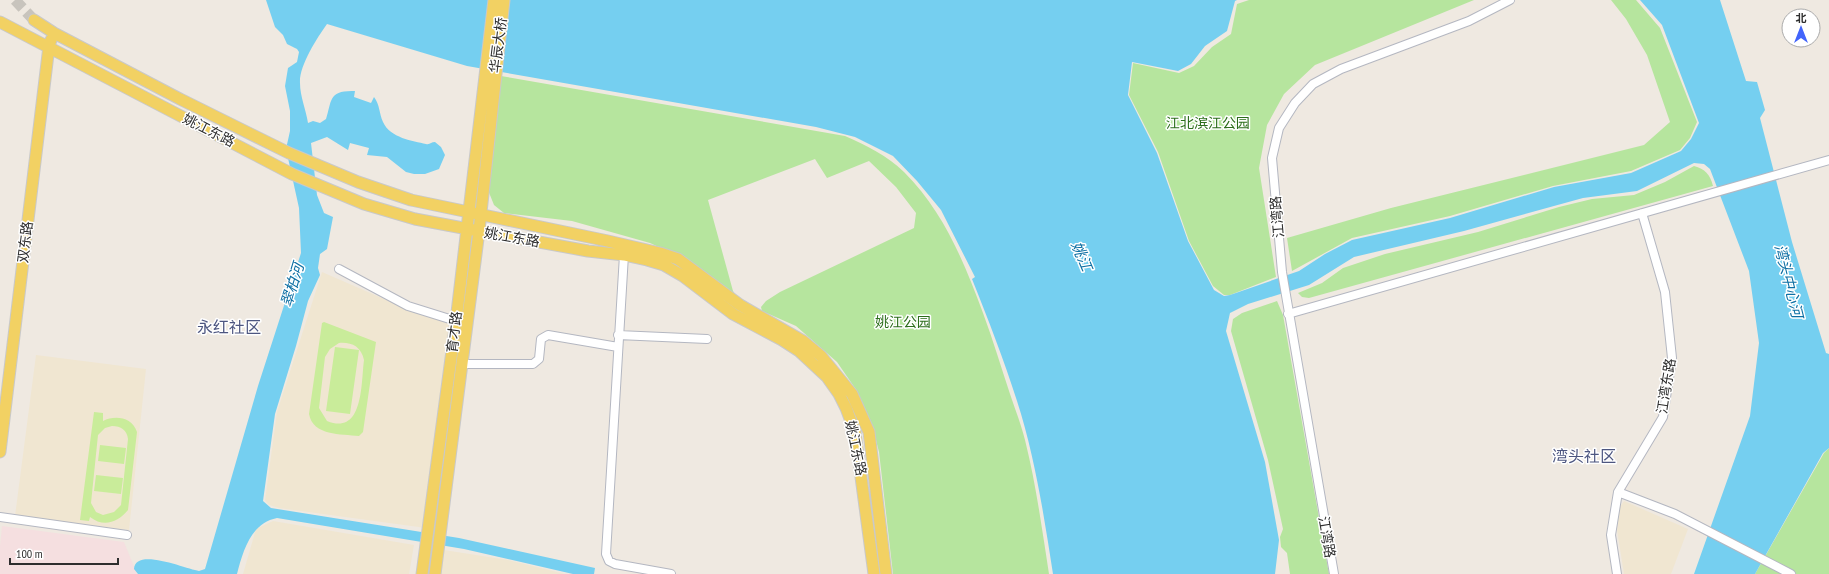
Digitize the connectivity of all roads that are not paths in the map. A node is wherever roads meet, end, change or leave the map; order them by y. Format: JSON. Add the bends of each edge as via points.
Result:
{"nodes":[{"id":1,"x":494,"y":0,"type":"edge"},
{"id":2,"x":504,"y":0,"type":"edge"},
{"id":3,"x":1510,"y":0,"type":"edge"},
{"id":4,"x":34,"y":20,"type":"tunnel mouth"},
{"id":5,"x":0,"y":22,"type":"edge"},
{"id":6,"x":51,"y":32,"type":"junction"},
{"id":7,"x":45,"y":45,"type":"junction"},
{"id":8,"x":488,"y":90,"type":"junction"},
{"id":9,"x":1829,"y":160,"type":"edge"},
{"id":10,"x":469,"y":213,"type":"junction"},
{"id":11,"x":1642,"y":213,"type":"junction"},
{"id":12,"x":481,"y":215,"type":"junction"},
{"id":13,"x":467,"y":229,"type":"junction"},
{"id":14,"x":480,"y":231,"type":"junction"},
{"id":15,"x":624,"y":255,"type":"junction"},
{"id":16,"x":339,"y":269,"type":"dead end"},
{"id":17,"x":1288,"y":314,"type":"junction"},
{"id":18,"x":456,"y":321,"type":"junction"},
{"id":19,"x":618,"y":335,"type":"junction"},
{"id":20,"x":707,"y":339,"type":"dead end"},
{"id":21,"x":618,"y":347,"type":"junction"},
{"id":22,"x":463,"y":364,"type":"junction"},
{"id":23,"x":0,"y":396,"type":"edge"},
{"id":24,"x":0,"y":452,"type":"edge"},
{"id":25,"x":1618,"y":492,"type":"junction"},
{"id":26,"x":0,"y":517,"type":"edge"},
{"id":27,"x":127,"y":535,"type":"dead end"},
{"id":28,"x":422,"y":574,"type":"edge"},
{"id":29,"x":435,"y":574,"type":"edge"},
{"id":30,"x":671,"y":574,"type":"edge"},
{"id":31,"x":874,"y":574,"type":"edge"},
{"id":32,"x":886,"y":574,"type":"edge"},
{"id":33,"x":1334,"y":574,"type":"edge"},
{"id":34,"x":1617,"y":574,"type":"edge"},
{"id":35,"x":1790,"y":574,"type":"edge"}],
"edges":[{"from":1,"to":8,"type":"main road","name":"华辰大桥"},
{"from":2,"to":8,"type":"main road","name":"华辰大桥"},
{"from":3,"to":17,"type":"street","name":"江湾路","via":[[1448,30],[1341,69],[1313,84],[1295,103],[1279,128],[1272,158]]},
{"from":4,"to":6,"type":"main road","name":"姚江东路"},
{"from":5,"to":7,"type":"main road","name":"姚江东路"},
{"from":6,"to":7,"type":"main road","name":"双东路"},
{"from":6,"to":10,"type":"main road","name":"姚江东路","via":[[290,153],[358,182],[411,200]]},
{"from":7,"to":13,"type":"main road","name":"姚江东路","via":[[292,174],[372,206]]},
{"from":7,"to":23,"type":"main road","name":"双东路"},
{"from":7,"to":24,"type":"main road","name":"双东路"},
{"from":8,"to":10,"type":"main road","name":"育才路"},
{"from":8,"to":12,"type":"main road","name":"育才路"},
{"from":9,"to":11,"type":"street"},
{"from":10,"to":12,"type":"main road","name":"姚江东路"},
{"from":10,"to":13,"type":"main road","name":"育才路"},
{"from":11,"to":17,"type":"street"},
{"from":11,"to":25,"type":"street","name":"江湾东路","via":[[1665,292],[1672,358],[1663,417]]},
{"from":12,"to":14,"type":"main road","name":"育才路"},
{"from":12,"to":32,"type":"main road","name":"姚江东路","via":[[608,240],[678,259],[740,305],[803,341],[821,356],[852,394],[869,432]]},
{"from":13,"to":14,"type":"main road","name":"姚江东路"},
{"from":13,"to":18,"type":"main road","name":"育才路"},
{"from":14,"to":15,"type":"main road","name":"姚江东路"},
{"from":14,"to":22,"type":"main road","name":"育才路"},
{"from":15,"to":19,"type":"street"},
{"from":15,"to":31,"type":"main road","name":"姚江东路","via":[[664,265],[683,276],[733,314],[799,351],[827,377],[846,408],[855,432]]},
{"from":16,"to":18,"type":"street","via":[[408,306]]},
{"from":17,"to":33,"type":"street","name":"江湾路"},
{"from":18,"to":28,"type":"main road","name":"育才路"},
{"from":19,"to":20,"type":"street"},
{"from":19,"to":21,"type":"street"},
{"from":21,"to":22,"type":"street","via":[[548,335],[541,339],[539,359],[533,364]]},
{"from":21,"to":30,"type":"street","via":[[606,554],[609,561],[614,564]]},
{"from":22,"to":29,"type":"main road","name":"育才路"},
{"from":25,"to":34,"type":"street","name":"江湾东路","via":[[1611,535]]},
{"from":25,"to":35,"type":"street","via":[[1675,514]]},
{"from":26,"to":27,"type":"street"}]}
